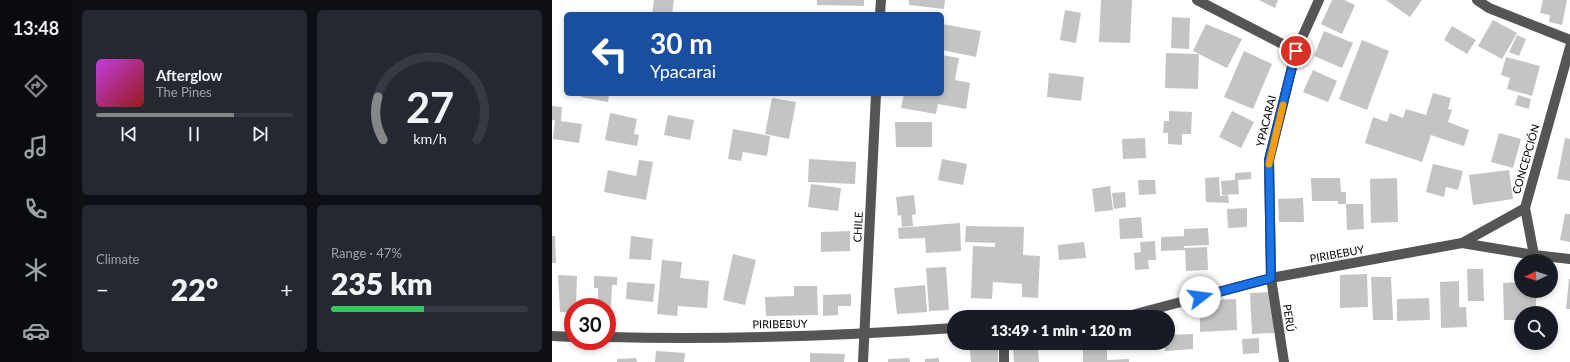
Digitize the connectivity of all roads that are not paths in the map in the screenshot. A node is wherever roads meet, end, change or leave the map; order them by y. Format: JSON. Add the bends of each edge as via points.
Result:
{"nodes":[{"id":1,"x":881,"y":0,"type":"edge"},
{"id":2,"x":1197,"y":0,"type":"edge"},
{"id":3,"x":1319,"y":0,"type":"edge"},
{"id":4,"x":1477,"y":0,"type":"edge"},
{"id":5,"x":880,"y":12,"type":"edge"},
{"id":6,"x":1570,"y":40,"type":"edge"},
{"id":7,"x":1570,"y":47,"type":"edge"},
{"id":8,"x":1296,"y":51,"type":"junction"},
{"id":9,"x":876,"y":96,"type":"edge"},
{"id":10,"x":1526,"y":208,"type":"junction"},
{"id":11,"x":1462,"y":243,"type":"junction"},
{"id":12,"x":1528,"y":254,"type":"edge"},
{"id":13,"x":1534,"y":254,"type":"edge"},
{"id":14,"x":1558,"y":258,"type":"edge"},
{"id":15,"x":1570,"y":259,"type":"edge"},
{"id":16,"x":1271,"y":278,"type":"junction"},
{"id":17,"x":1151,"y":310,"type":"edge"},
{"id":18,"x":947,"y":328,"type":"edge"},
{"id":19,"x":864,"y":334,"type":"junction"},
{"id":20,"x":552,"y":336,"type":"edge"},
{"id":21,"x":564,"y":337,"type":"edge"},
{"id":22,"x":616,"y":337,"type":"edge"},
{"id":23,"x":1004,"y":350,"type":"edge"},
{"id":24,"x":863,"y":362,"type":"edge"},
{"id":25,"x":1004,"y":362,"type":"edge"},
{"id":26,"x":1284,"y":362,"type":"edge"}],
"edges":[{"from":1,"to":5,"type":"street"},
{"from":2,"to":8,"type":"street"},
{"from":3,"to":8,"type":"street","name":"YPACARAI"},
{"from":4,"to":6,"type":"street","via":[[1489,8]]},
{"from":7,"to":10,"type":"street","name":"CONCEPCIÓN"},
{"from":8,"to":16,"type":"street","name":"YPACARAI","via":[[1269,160]]},
{"from":9,"to":19,"type":"street","name":"CHILE"},
{"from":10,"to":11,"type":"street","name":"CONCEPCIÓN"},
{"from":10,"to":13,"type":"street"},
{"from":11,"to":12,"type":"street","name":"PIRIBEBUY"},
{"from":11,"to":16,"type":"street","name":"PIRIBEBUY"},
{"from":14,"to":15,"type":"street","name":"PIRIBEBUY"},
{"from":16,"to":17,"type":"street","name":"PIRIBEBUY"},
{"from":16,"to":26,"type":"street","name":"PERÚ"},
{"from":18,"to":19,"type":"street","name":"PIRIBEBUY"},
{"from":19,"to":22,"type":"street","name":"PIRIBEBUY","via":[[680,339]]},
{"from":19,"to":24,"type":"street","name":"CHILE"},
{"from":20,"to":21,"type":"street"},
{"from":23,"to":25,"type":"street"}]}
